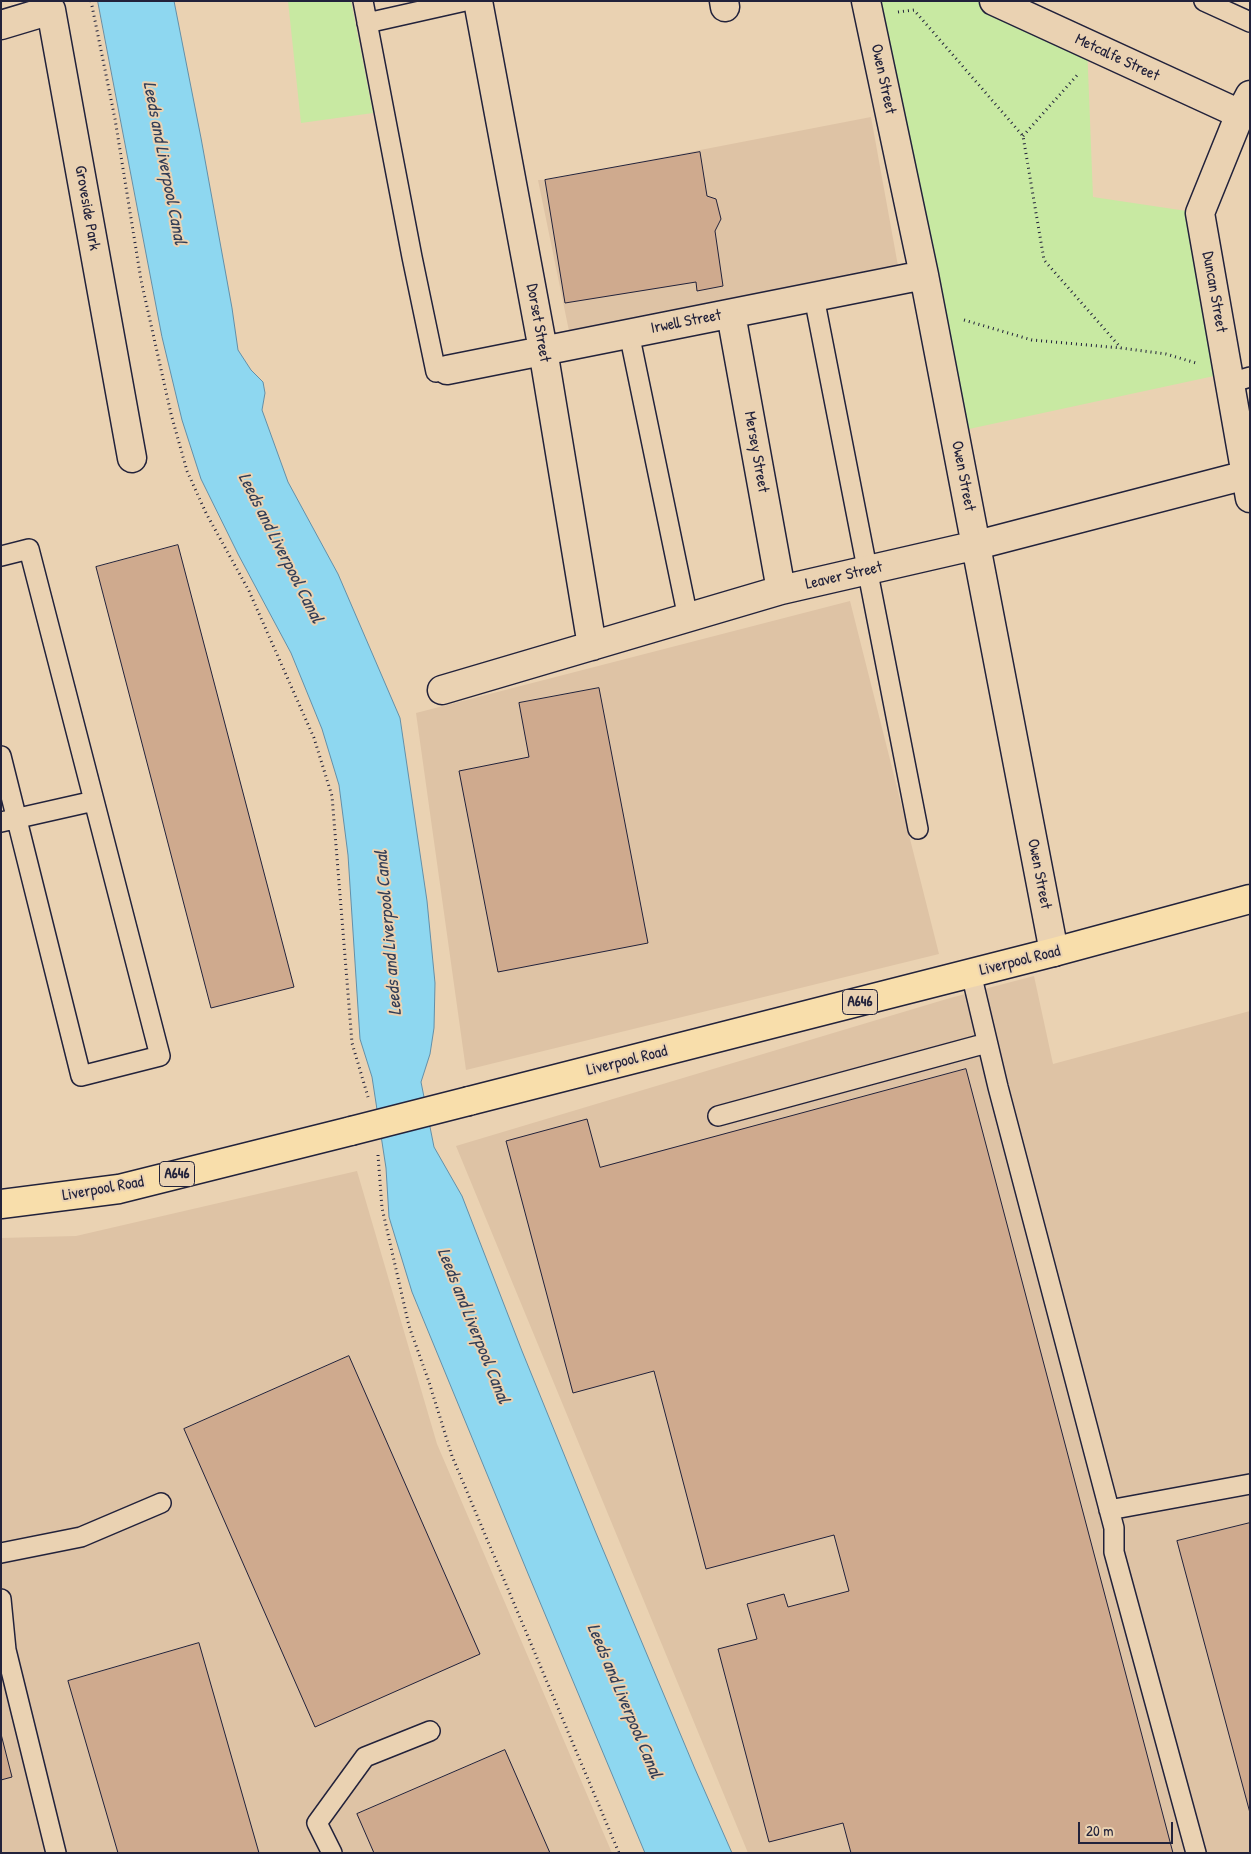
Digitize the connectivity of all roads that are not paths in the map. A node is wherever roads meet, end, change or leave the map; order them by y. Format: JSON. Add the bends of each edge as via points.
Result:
{"nodes":[{"id":1,"x":363,"y":1,"type":"edge"},
{"id":2,"x":465,"y":1,"type":"edge"},
{"id":3,"x":478,"y":1,"type":"edge"},
{"id":4,"x":994,"y":1,"type":"edge"},
{"id":5,"x":1204,"y":1,"type":"edge"},
{"id":6,"x":868,"y":8,"type":"edge"},
{"id":7,"x":1250,"y":22,"type":"edge"},
{"id":8,"x":367,"y":23,"type":"junction"},
{"id":9,"x":1,"y":25,"type":"edge"},
{"id":10,"x":1245,"y":105,"type":"edge"},
{"id":11,"x":924,"y":275,"type":"junction"},
{"id":12,"x":814,"y":297,"type":"junction"},
{"id":13,"x":731,"y":314,"type":"junction"},
{"id":14,"x":629,"y":334,"type":"junction"},
{"id":15,"x":543,"y":350,"type":"junction"},
{"id":16,"x":447,"y":370,"type":"joint"},
{"id":17,"x":1236,"y":378,"type":"edge"},
{"id":18,"x":132,"y":458,"type":"dead end"},
{"id":19,"x":1248,"y":482,"type":"edge"},
{"id":20,"x":977,"y":545,"type":"junction"},
{"id":21,"x":1,"y":556,"type":"edge"},
{"id":22,"x":867,"y":570,"type":"junction"},
{"id":23,"x":781,"y":590,"type":"junction"},
{"id":24,"x":688,"y":618,"type":"junction"},
{"id":25,"x":592,"y":646,"type":"junction"},
{"id":26,"x":442,"y":690,"type":"dead end"},
{"id":27,"x":1,"y":756,"type":"edge"},
{"id":28,"x":94,"y":801,"type":"junction"},
{"id":29,"x":9,"y":820,"type":"edge"},
{"id":30,"x":918,"y":829,"type":"dead end"},
{"id":31,"x":1250,"y":898,"type":"edge"},
{"id":32,"x":1054,"y":952,"type":"junction"},
{"id":33,"x":971,"y":973,"type":"junction"},
{"id":34,"x":987,"y":1043,"type":"junction"},
{"id":35,"x":718,"y":1116,"type":"dead end"},
{"id":36,"x":1,"y":1204,"type":"edge"},
{"id":37,"x":1250,"y":1484,"type":"edge"},
{"id":38,"x":161,"y":1503,"type":"dead end"},
{"id":39,"x":1109,"y":1510,"type":"junction"},
{"id":40,"x":1,"y":1553,"type":"edge"},
{"id":41,"x":1,"y":1599,"type":"edge"},
{"id":42,"x":430,"y":1731,"type":"dead end"},
{"id":43,"x":56,"y":1853,"type":"edge"},
{"id":44,"x":332,"y":1853,"type":"edge"},
{"id":45,"x":1196,"y":1853,"type":"edge"}],
"edges":[{"from":1,"to":8,"type":"lane"},
{"from":2,"to":8,"type":"lane"},
{"from":3,"to":15,"type":"street","name":"Dorset Street"},
{"from":4,"to":10,"type":"street","name":"Metcalfe Street","via":[[1100,50]]},
{"from":5,"to":7,"type":"lane"},
{"from":6,"to":11,"type":"street","name":"Owen Street"},
{"from":8,"to":16,"type":"lane","via":[[436,372]]},
{"from":9,"to":18,"type":"street","name":"Groveside Park","via":[[52,10]]},
{"from":10,"to":17,"type":"street","name":"Duncan Street","via":[[1200,213]]},
{"from":11,"to":12,"type":"street","name":"Irwell Street"},
{"from":11,"to":20,"type":"street","name":"Owen Street"},
{"from":12,"to":13,"type":"street","name":"Irwell Street"},
{"from":12,"to":22,"type":"lane"},
{"from":13,"to":14,"type":"street","name":"Irwell Street"},
{"from":13,"to":23,"type":"street","name":"Mersey Street"},
{"from":14,"to":15,"type":"street","name":"Irwell Street"},
{"from":14,"to":24,"type":"lane"},
{"from":15,"to":16,"type":"street","name":"Irwell Street"},
{"from":15,"to":25,"type":"street","name":"Dorset Street"},
{"from":17,"to":19,"type":"street","name":"Duncan Street"},
{"from":19,"to":20,"type":"street","name":"Leaver Street"},
{"from":20,"to":22,"type":"street","name":"Leaver Street"},
{"from":20,"to":32,"type":"street","name":"Owen Street"},
{"from":21,"to":28,"type":"lane","via":[[29,549]]},
{"from":22,"to":23,"type":"street","name":"Leaver Street"},
{"from":22,"to":30,"type":"lane"},
{"from":23,"to":24,"type":"street","name":"Leaver Street"},
{"from":24,"to":25,"type":"street","name":"Leaver Street"},
{"from":25,"to":26,"type":"street","name":"Leaver Street"},
{"from":27,"to":29,"type":"lane"},
{"from":28,"to":29,"type":"lane"},
{"from":28,"to":29,"type":"lane","via":[[160,1056],[81,1076]]},
{"from":31,"to":32,"type":"main road","name":"Liverpool Road","number":"A646"},
{"from":32,"to":33,"type":"main road","name":"Liverpool Road","number":"A646"},
{"from":33,"to":34,"type":"lane"},
{"from":33,"to":36,"type":"main road","name":"Liverpool Road","number":"A646","bridge":true,"via":[[119,1189]]},
{"from":34,"to":35,"type":"lane"},
{"from":34,"to":39,"type":"lane"},
{"from":37,"to":39,"type":"lane"},
{"from":38,"to":40,"type":"lane","via":[[80,1537]]},
{"from":39,"to":45,"type":"lane","via":[[1114,1528],[1114,1552]]},
{"from":41,"to":43,"type":"lane","via":[[6,1650]]},
{"from":42,"to":44,"type":"lane","via":[[364,1757],[317,1823]]}]}
